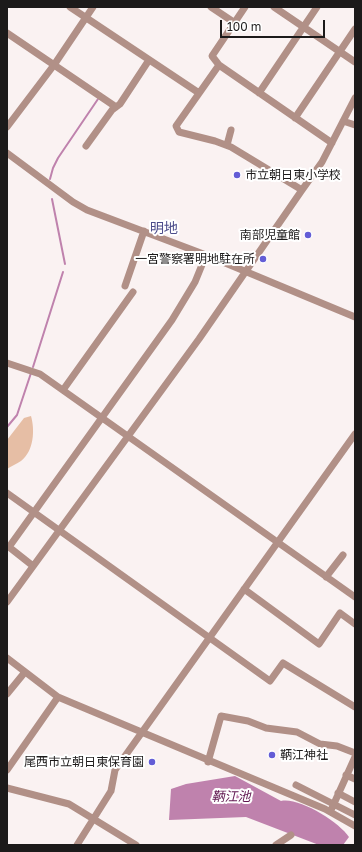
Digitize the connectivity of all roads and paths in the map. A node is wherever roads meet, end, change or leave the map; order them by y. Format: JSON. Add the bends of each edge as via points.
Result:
{"nodes":[{"id":1,"x":70,"y":7,"type":"edge"},
{"id":2,"x":93,"y":7,"type":"edge"},
{"id":3,"x":211,"y":7,"type":"edge"},
{"id":4,"x":245,"y":7,"type":"edge"},
{"id":5,"x":274,"y":7,"type":"edge"},
{"id":6,"x":317,"y":7,"type":"edge"},
{"id":7,"x":86,"y":18,"type":"junction"},
{"id":8,"x":235,"y":23,"type":"junction"},
{"id":9,"x":304,"y":27,"type":"junction"},
{"id":10,"x":355,"y":29,"type":"edge"},
{"id":11,"x":7,"y":33,"type":"edge"},
{"id":12,"x":340,"y":52,"type":"junction"},
{"id":13,"x":149,"y":60,"type":"junction"},
{"id":14,"x":355,"y":62,"type":"edge"},
{"id":15,"x":54,"y":64,"type":"junction"},
{"id":16,"x":219,"y":65,"type":"junction"},
{"id":17,"x":199,"y":93,"type":"junction"},
{"id":18,"x":259,"y":93,"type":"junction"},
{"id":19,"x":355,"y":98,"type":"edge"},
{"id":20,"x":116,"y":106,"type":"junction"},
{"id":21,"x":295,"y":118,"type":"junction"},
{"id":22,"x":344,"y":121,"type":"junction"},
{"id":23,"x":355,"y":125,"type":"edge"},
{"id":24,"x":7,"y":127,"type":"edge"},
{"id":25,"x":231,"y":130,"type":"dead end"},
{"id":26,"x":332,"y":143,"type":"junction"},
{"id":27,"x":227,"y":145,"type":"junction"},
{"id":28,"x":86,"y":146,"type":"dead end"},
{"id":29,"x":7,"y":153,"type":"edge"},
{"id":30,"x":302,"y":190,"type":"junction"},
{"id":31,"x":144,"y":231,"type":"junction"},
{"id":32,"x":206,"y":255,"type":"junction"},
{"id":33,"x":245,"y":271,"type":"junction"},
{"id":34,"x":125,"y":286,"type":"dead end"},
{"id":35,"x":133,"y":292,"type":"dead end"},
{"id":36,"x":355,"y":317,"type":"edge"},
{"id":37,"x":7,"y":363,"type":"edge"},
{"id":38,"x":63,"y":390,"type":"junction"},
{"id":39,"x":102,"y":417,"type":"junction"},
{"id":40,"x":355,"y":434,"type":"edge"},
{"id":41,"x":128,"y":436,"type":"junction"},
{"id":42,"x":7,"y":493,"type":"edge"},
{"id":43,"x":34,"y":512,"type":"junction"},
{"id":44,"x":60,"y":530,"type":"junction"},
{"id":45,"x":278,"y":542,"type":"junction"},
{"id":46,"x":343,"y":554,"type":"dead end"},
{"id":47,"x":33,"y":566,"type":"junction"},
{"id":48,"x":326,"y":577,"type":"junction"},
{"id":49,"x":244,"y":589,"type":"junction"},
{"id":50,"x":355,"y":597,"type":"edge"},
{"id":51,"x":7,"y":602,"type":"edge"},
{"id":52,"x":355,"y":624,"type":"edge"},
{"id":53,"x":208,"y":639,"type":"junction"},
{"id":54,"x":7,"y":658,"type":"edge"},
{"id":55,"x":25,"y":672,"type":"junction"},
{"id":56,"x":7,"y":694,"type":"edge"},
{"id":57,"x":58,"y":697,"type":"junction"},
{"id":58,"x":355,"y":707,"type":"edge"},
{"id":59,"x":141,"y":732,"type":"junction"},
{"id":60,"x":355,"y":753,"type":"edge"},
{"id":61,"x":355,"y":757,"type":"edge"},
{"id":62,"x":208,"y":762,"type":"junction"},
{"id":63,"x":7,"y":770,"type":"edge"},
{"id":64,"x":346,"y":775,"type":"junction"},
{"id":65,"x":355,"y":779,"type":"edge"},
{"id":66,"x":296,"y":785,"type":"dead end"},
{"id":67,"x":7,"y":788,"type":"edge"},
{"id":68,"x":338,"y":793,"type":"junction"},
{"id":69,"x":355,"y":802,"type":"edge"},
{"id":70,"x":334,"y":804,"type":"junction"},
{"id":71,"x":330,"y":812,"type":"junction"},
{"id":72,"x":355,"y":815,"type":"edge"},
{"id":73,"x":93,"y":819,"type":"junction"},
{"id":74,"x":355,"y":826,"type":"edge"},
{"id":75,"x":291,"y":835,"type":"dead end"},
{"id":76,"x":77,"y":845,"type":"edge"},
{"id":77,"x":136,"y":845,"type":"edge"},
{"id":78,"x":276,"y":845,"type":"edge"}],
"edges":[{"from":1,"to":7,"type":"street"},
{"from":2,"to":7,"type":"street"},
{"from":3,"to":8,"type":"street"},
{"from":4,"to":8,"type":"street"},
{"from":5,"to":9,"type":"street"},
{"from":6,"to":9,"type":"street"},
{"from":7,"to":13,"type":"street"},
{"from":7,"to":15,"type":"street"},
{"from":8,"to":16,"type":"street","via":[[212,56]]},
{"from":9,"to":12,"type":"street"},
{"from":9,"to":18,"type":"street"},
{"from":10,"to":12,"type":"street"},
{"from":11,"to":15,"type":"street"},
{"from":12,"to":14,"type":"street"},
{"from":12,"to":21,"type":"street"},
{"from":13,"to":17,"type":"street"},
{"from":13,"to":20,"type":"street","via":[[120,104]]},
{"from":15,"to":20,"type":"street"},
{"from":15,"to":24,"type":"street"},
{"from":16,"to":17,"type":"street"},
{"from":16,"to":18,"type":"street"},
{"from":17,"to":27,"type":"street","via":[[176,126],[179,132]]},
{"from":18,"to":21,"type":"street"},
{"from":19,"to":22,"type":"street"},
{"from":20,"to":28,"type":"street"},
{"from":21,"to":26,"type":"street"},
{"from":22,"to":23,"type":"street"},
{"from":22,"to":26,"type":"street"},
{"from":25,"to":27,"type":"street"},
{"from":26,"to":30,"type":"street"},
{"from":27,"to":30,"type":"street"},
{"from":29,"to":31,"type":"street","via":[[87,210]]},
{"from":30,"to":33,"type":"street"},
{"from":31,"to":32,"type":"street"},
{"from":31,"to":34,"type":"street"},
{"from":32,"to":33,"type":"street"},
{"from":32,"to":39,"type":"street","via":[[195,282],[172,320]]},
{"from":33,"to":36,"type":"street"},
{"from":33,"to":41,"type":"street"},
{"from":35,"to":38,"type":"street"},
{"from":37,"to":38,"type":"street","via":[[40,374]]},
{"from":38,"to":39,"type":"street"},
{"from":39,"to":41,"type":"street"},
{"from":39,"to":43,"type":"street"},
{"from":40,"to":45,"type":"street"},
{"from":41,"to":44,"type":"street"},
{"from":41,"to":45,"type":"street"},
{"from":42,"to":43,"type":"street"},
{"from":43,"to":44,"type":"street"},
{"from":43,"to":47,"type":"street","via":[[9,547]]},
{"from":44,"to":47,"type":"street"},
{"from":44,"to":53,"type":"street"},
{"from":45,"to":48,"type":"street"},
{"from":45,"to":49,"type":"street"},
{"from":46,"to":48,"type":"street"},
{"from":47,"to":51,"type":"street"},
{"from":48,"to":50,"type":"street"},
{"from":49,"to":52,"type":"street","via":[[319,644],[340,612]]},
{"from":49,"to":53,"type":"street"},
{"from":53,"to":58,"type":"street","via":[[270,681],[283,663]]},
{"from":53,"to":59,"type":"street"},
{"from":54,"to":55,"type":"street"},
{"from":55,"to":56,"type":"street"},
{"from":55,"to":57,"type":"street"},
{"from":57,"to":59,"type":"street"},
{"from":57,"to":63,"type":"street"},
{"from":59,"to":62,"type":"street"},
{"from":59,"to":73,"type":"street","via":[[115,770],[111,791]]},
{"from":60,"to":62,"type":"street","via":[[337,746],[320,744],[296,732],[266,728],[248,720],[221,716]]},
{"from":61,"to":64,"type":"street"},
{"from":62,"to":71,"type":"street"},
{"from":64,"to":65,"type":"street"},
{"from":64,"to":68,"type":"street"},
{"from":66,"to":70,"type":"street"},
{"from":67,"to":73,"type":"street","via":[[69,804]]},
{"from":68,"to":69,"type":"street"},
{"from":68,"to":70,"type":"street"},
{"from":70,"to":71,"type":"street"},
{"from":70,"to":72,"type":"street"},
{"from":71,"to":74,"type":"street"},
{"from":73,"to":76,"type":"street"},
{"from":73,"to":77,"type":"street"},
{"from":75,"to":78,"type":"street"}]}
